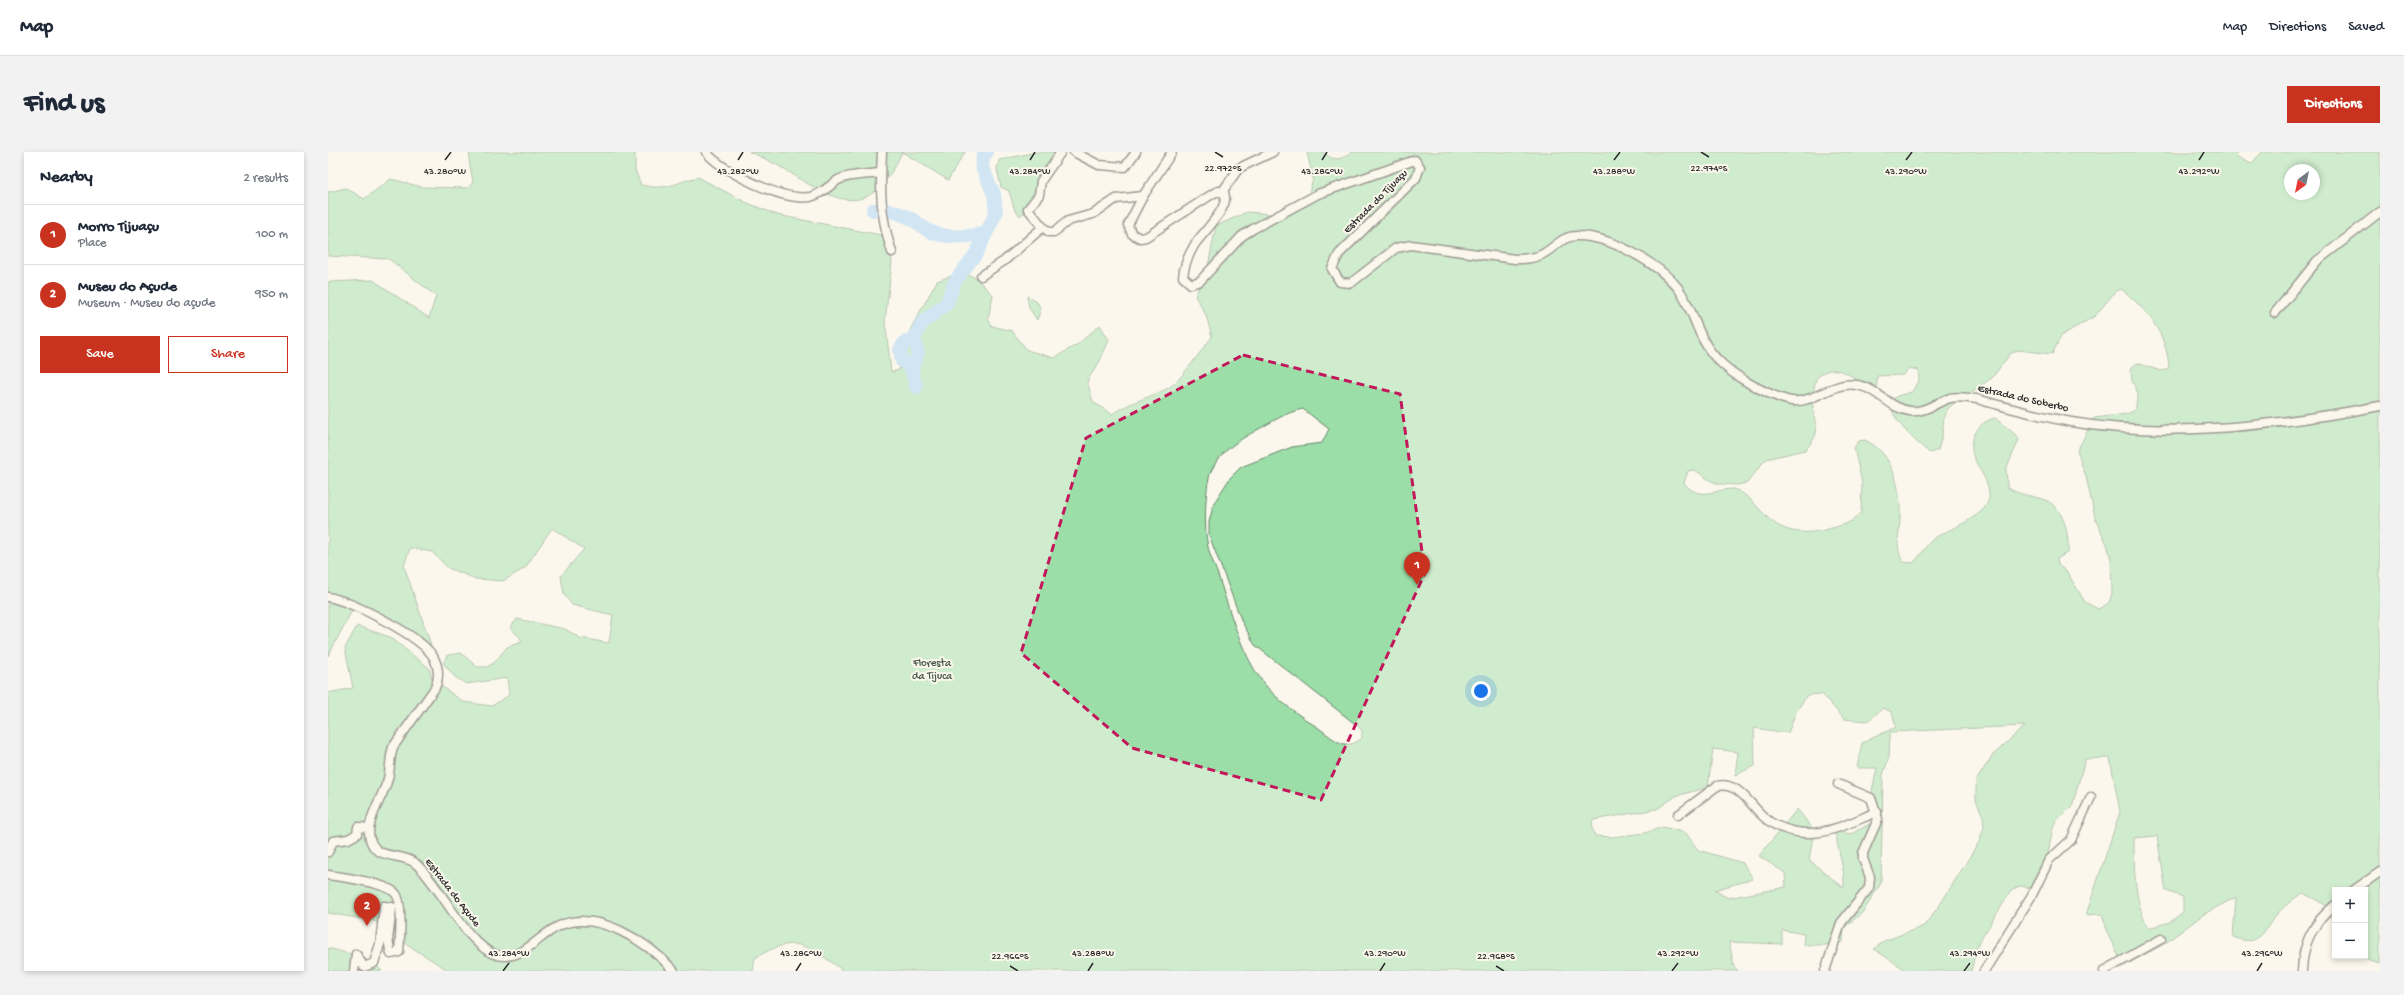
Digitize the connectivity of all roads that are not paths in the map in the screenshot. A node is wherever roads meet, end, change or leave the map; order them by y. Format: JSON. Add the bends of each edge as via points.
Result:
{"nodes":[{"id":1,"x":706,"y":152,"type":"edge"},
{"id":2,"x":882,"y":152,"type":"edge"},
{"id":3,"x":1061,"y":152,"type":"edge"},
{"id":4,"x":1074,"y":152,"type":"edge"},
{"id":5,"x":1136,"y":152,"type":"edge"},
{"id":6,"x":1172,"y":152,"type":"edge"},
{"id":7,"x":1273,"y":152,"type":"edge"},
{"id":8,"x":880,"y":173,"type":"junction"},
{"id":9,"x":1222,"y":192,"type":"junction"},
{"id":10,"x":1143,"y":196,"type":"junction"},
{"id":11,"x":2380,"y":212,"type":"edge"},
{"id":12,"x":1043,"y":226,"type":"junction"},
{"id":13,"x":892,"y":252,"type":"dead end"},
{"id":14,"x":981,"y":276,"type":"dead end"},
{"id":15,"x":1678,"y":288,"type":"joint"},
{"id":16,"x":2275,"y":313,"type":"dead end"},
{"id":17,"x":2380,"y":406,"type":"edge"},
{"id":18,"x":328,"y":597,"type":"edge"},
{"id":19,"x":1838,"y":784,"type":"dead end"},
{"id":20,"x":2091,"y":797,"type":"dead end"},
{"id":21,"x":1877,"y":812,"type":"junction"},
{"id":22,"x":1678,"y":815,"type":"dead end"},
{"id":23,"x":369,"y":828,"type":"junction"},
{"id":24,"x":328,"y":852,"type":"edge"},
{"id":25,"x":2380,"y":872,"type":"edge"},
{"id":26,"x":328,"y":875,"type":"edge"},
{"id":27,"x":2358,"y":887,"type":"edge"},
{"id":28,"x":2332,"y":908,"type":"edge"},
{"id":29,"x":2161,"y":939,"type":"dead end"},
{"id":30,"x":354,"y":971,"type":"edge"},
{"id":31,"x":674,"y":971,"type":"edge"},
{"id":32,"x":1825,"y":971,"type":"edge"},
{"id":33,"x":1984,"y":971,"type":"edge"},
{"id":34,"x":2104,"y":971,"type":"edge"},
{"id":35,"x":2302,"y":971,"type":"edge"}],
"edges":[{"from":1,"to":8,"type":"street","via":[[727,169],[760,186],[801,197],[819,194],[840,179]]},
{"from":2,"to":8,"type":"street"},
{"from":3,"to":12,"type":"street","via":[[1041,181],[1039,195],[1028,209]]},
{"from":4,"to":5,"type":"street","via":[[1099,165],[1125,168]]},
{"from":6,"to":10,"type":"street"},
{"from":7,"to":9,"type":"street","via":[[1239,168]]},
{"from":8,"to":13,"type":"street","via":[[884,228]]},
{"from":9,"to":10,"type":"street","via":[[1214,193],[1152,234],[1140,238],[1132,234],[1128,225]]},
{"from":9,"to":15,"type":"street","name":"Estrada do Tijuaçu","via":[[1225,202],[1197,242],[1184,269],[1183,277],[1191,284],[1200,281],[1233,245],[1253,228],[1318,194],[1415,160],[1420,167],[1416,178],[1333,262],[1332,269],[1340,282],[1351,283],[1396,248],[1411,244],[1531,259],[1567,238],[1577,236],[1612,243],[1638,256]]},
{"from":10,"to":12,"type":"street","via":[[1116,199],[1093,214],[1068,221],[1054,232],[1049,232]]},
{"from":11,"to":16,"type":"street","via":[[2317,261]]},
{"from":12,"to":14,"type":"street","via":[[1004,261]]},
{"from":15,"to":17,"type":"street","name":"Estrada do Soberbo","via":[[1701,337],[1717,359],[1738,375],[1788,400],[1805,400],[1833,387],[1857,384],[1867,387],[1910,412],[1961,397],[2071,422],[2190,429],[2249,426]]},
{"from":18,"to":23,"type":"street","via":[[378,616],[428,651],[437,666],[438,681],[435,688],[394,747],[390,757],[388,781]]},
{"from":19,"to":21,"type":"street","via":[[1871,798]]},
{"from":20,"to":33,"type":"street","via":[[2071,840],[2049,860],[2032,895]]},
{"from":21,"to":22,"type":"street","via":[[1826,830],[1799,832],[1766,820],[1739,791],[1723,785],[1717,786]]},
{"from":21,"to":32,"type":"street","via":[[1878,822],[1862,859],[1870,877],[1869,888],[1842,923]]},
{"from":23,"to":24,"type":"street","via":[[358,827],[357,834],[348,839],[333,841]]},
{"from":23,"to":31,"type":"street","name":"Estrada do Açude","via":[[369,838],[375,848],[386,855],[414,862],[468,932],[487,951],[506,956],[516,955],[557,927],[572,921],[587,921],[605,925],[633,937]]},
{"from":25,"to":27,"type":"street"},
{"from":26,"to":30,"type":"street","via":[[388,887],[397,894],[400,903],[399,952],[390,954],[388,940],[392,906],[384,906],[380,944],[374,963],[364,967],[356,954]]},
{"from":28,"to":35,"type":"street","via":[[2323,915],[2309,935],[2302,954]]},
{"from":29,"to":34,"type":"street"}]}
